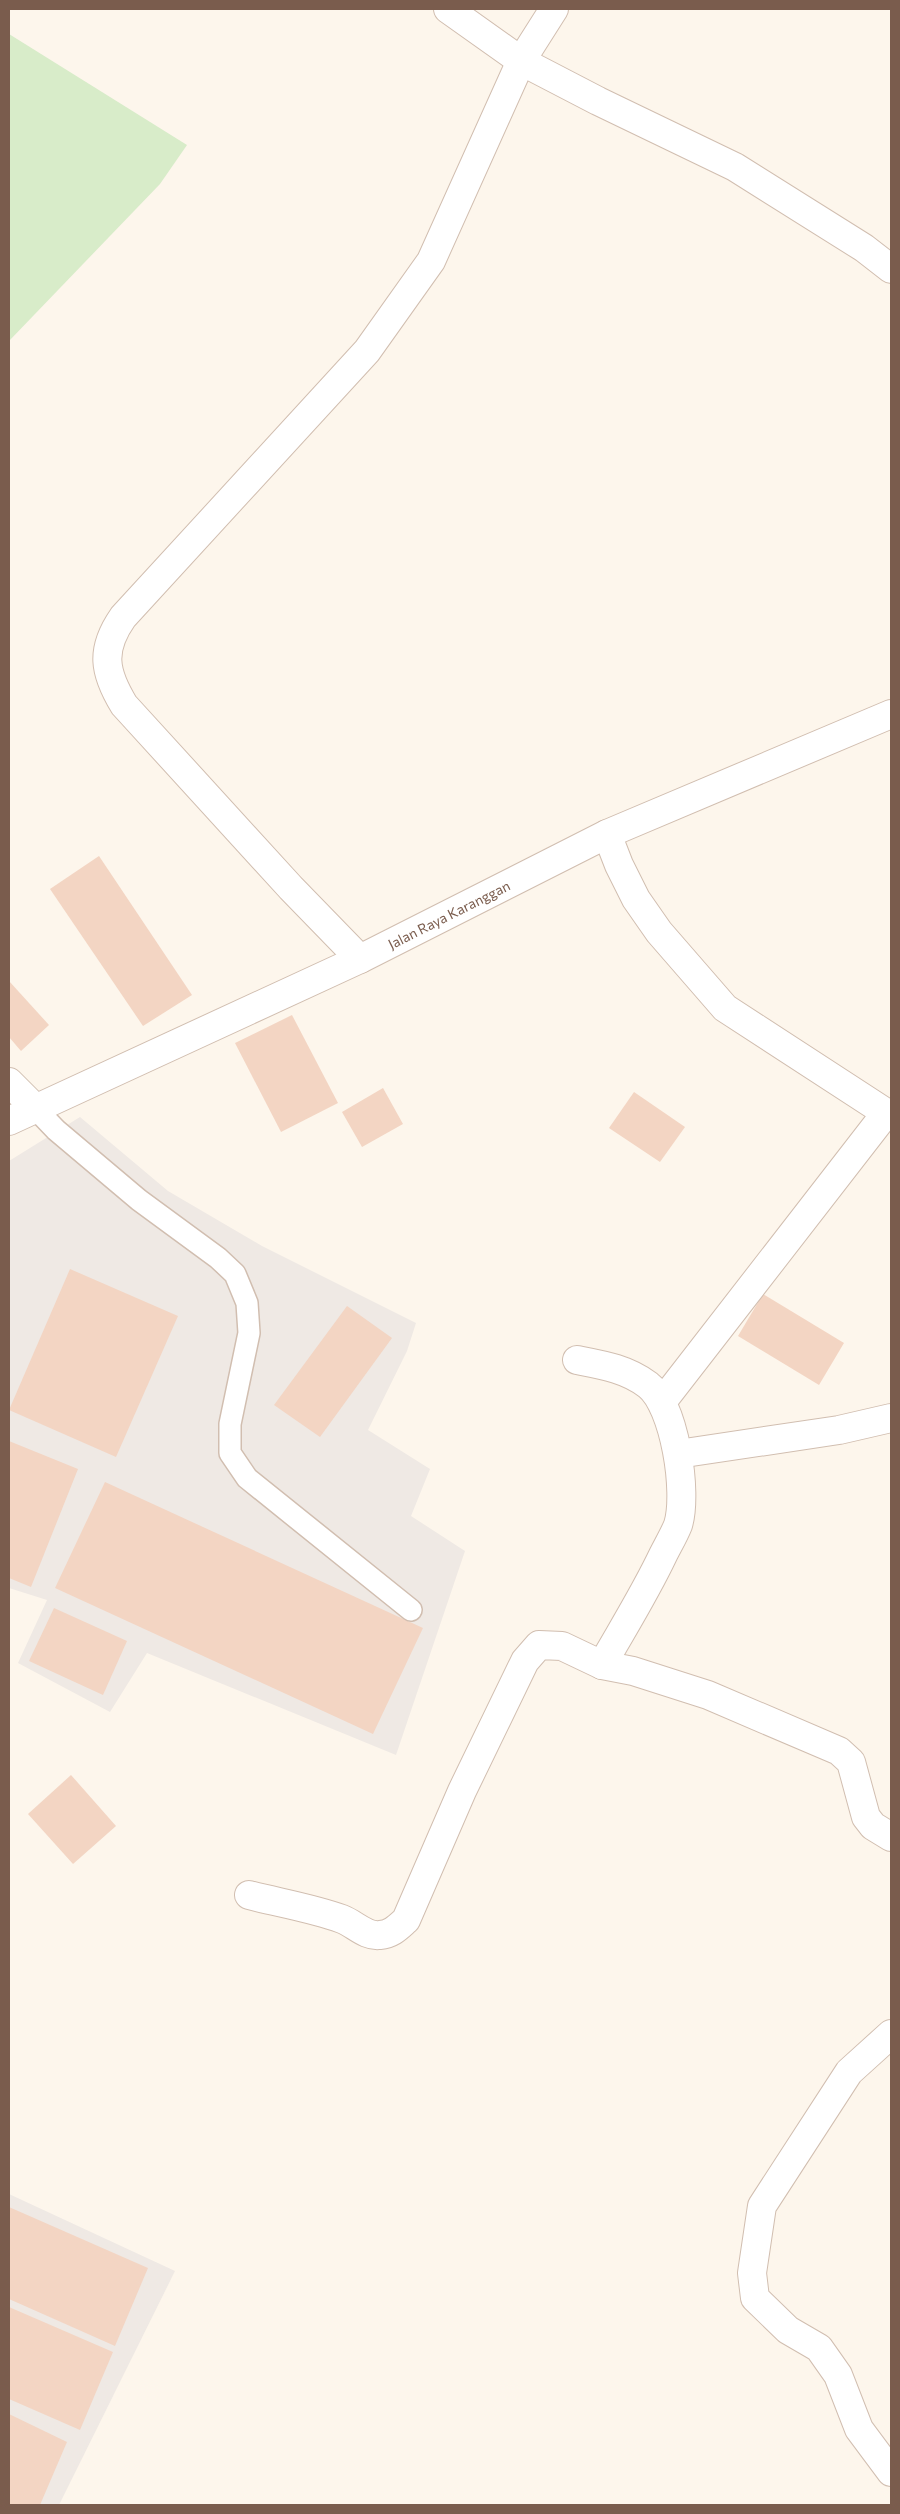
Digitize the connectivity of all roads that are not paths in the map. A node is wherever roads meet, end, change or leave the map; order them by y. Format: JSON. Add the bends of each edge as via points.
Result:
{"nodes":[{"id":1,"x":448,"y":9,"type":"edge"},
{"id":2,"x":554,"y":9,"type":"edge"},
{"id":3,"x":521,"y":61,"type":"junction"},
{"id":4,"x":891,"y":269,"type":"edge"},
{"id":5,"x":891,"y":714,"type":"edge"},
{"id":6,"x":607,"y":834,"type":"junction"},
{"id":7,"x":360,"y":959,"type":"junction"},
{"id":8,"x":9,"y":1082,"type":"edge"},
{"id":9,"x":35,"y":1108,"type":"junction"},
{"id":10,"x":888,"y":1115,"type":"edge"},
{"id":11,"x":9,"y":1120,"type":"edge"},
{"id":12,"x":578,"y":1360,"type":"dead end"},
{"id":13,"x":662,"y":1402,"type":"junction"},
{"id":14,"x":891,"y":1418,"type":"edge"},
{"id":15,"x":678,"y":1454,"type":"junction"},
{"id":16,"x":411,"y":1610,"type":"dead end"},
{"id":17,"x":602,"y":1665,"type":"junction"},
{"id":18,"x":891,"y":1837,"type":"edge"},
{"id":19,"x":249,"y":1895,"type":"dead end"},
{"id":20,"x":891,"y":2034,"type":"edge"},
{"id":21,"x":891,"y":2472,"type":"edge"}],
"edges":[{"from":1,"to":3,"type":"street"},
{"from":2,"to":3,"type":"street"},
{"from":3,"to":4,"type":"street","via":[[598,102],[735,167],[864,248]]},
{"from":3,"to":7,"type":"street","via":[[431,261],[372,344],[123,617],[108,644],[108,674],[124,705],[285,882]]},
{"from":5,"to":6,"type":"street","name":"Jalan Raya Karanggan"},
{"from":6,"to":7,"type":"street","name":"Jalan Raya Karanggan"},
{"from":6,"to":10,"type":"street","via":[[636,899],[659,932],[725,1008]]},
{"from":7,"to":9,"type":"street","name":"Jalan Raya Karanggan"},
{"from":8,"to":9,"type":"street"},
{"from":9,"to":11,"type":"street","name":"Jalan Raya Karanggan"},
{"from":9,"to":16,"type":"lane","via":[[56,1130],[139,1200],[235,1274],[247,1303],[249,1333],[230,1424],[230,1453],[247,1478]]},
{"from":10,"to":13,"type":"street"},
{"from":12,"to":13,"type":"street","via":[[630,1373],[650,1386]]},
{"from":13,"to":15,"type":"street"},
{"from":14,"to":15,"type":"street","via":[[839,1430]]},
{"from":15,"to":17,"type":"street","via":[[682,1475],[678,1524]]},
{"from":17,"to":18,"type":"street","via":[[633,1671],[708,1695],[839,1751],[851,1762],[866,1817],[873,1826]]},
{"from":17,"to":19,"type":"street","via":[[562,1646],[539,1645],[526,1661],[462,1791],[406,1920],[392,1933],[368,1934],[329,1914]]},
{"from":20,"to":21,"type":"street","via":[[849,2072],[762,2206],[752,2273],[755,2298],[788,2330],[819,2348],[838,2375],[859,2429]]}]}
